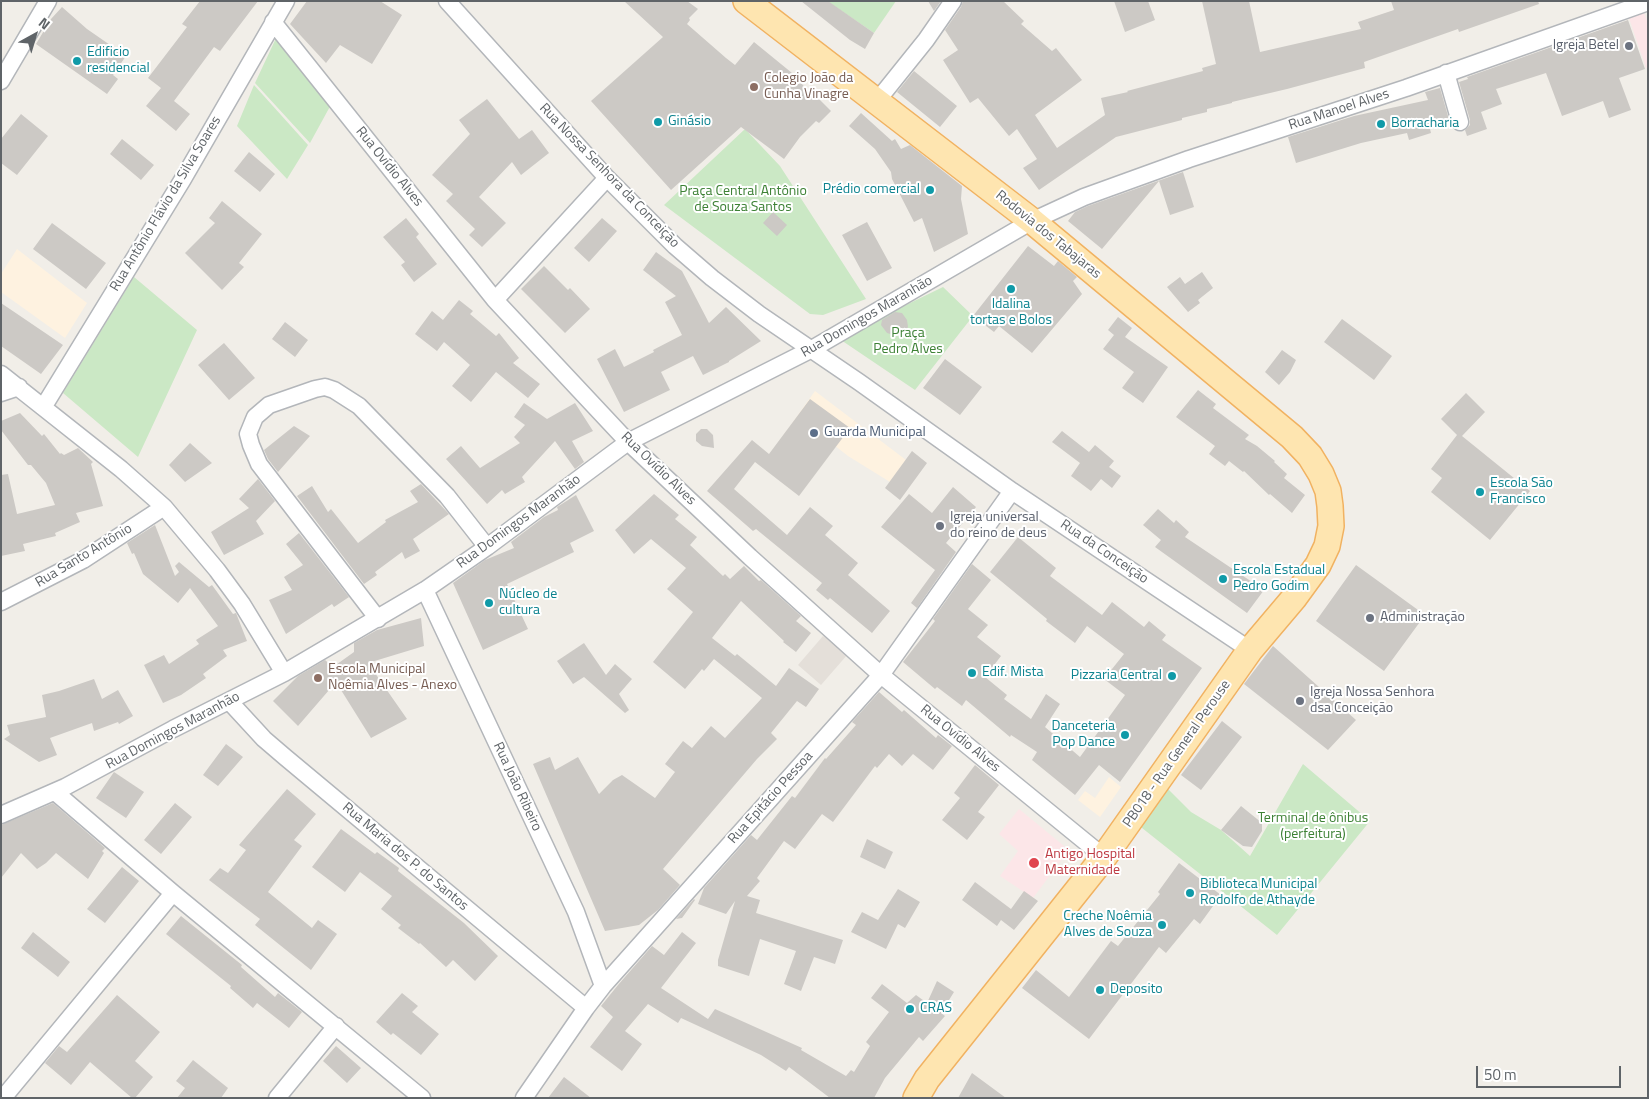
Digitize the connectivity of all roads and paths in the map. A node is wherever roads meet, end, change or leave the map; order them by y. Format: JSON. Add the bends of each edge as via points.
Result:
{"nodes":[{"id":1,"x":48,"y":1,"type":"edge"},
{"id":2,"x":286,"y":1,"type":"edge"},
{"id":3,"x":447,"y":1,"type":"edge"},
{"id":4,"x":746,"y":1,"type":"edge"},
{"id":5,"x":953,"y":1,"type":"edge"},
{"id":6,"x":1648,"y":2,"type":"edge"},
{"id":7,"x":273,"y":22,"type":"junction"},
{"id":8,"x":1446,"y":73,"type":"junction"},
{"id":9,"x":1,"y":81,"type":"edge"},
{"id":10,"x":877,"y":101,"type":"junction"},
{"id":11,"x":1460,"y":122,"type":"dead end"},
{"id":12,"x":607,"y":178,"type":"junction"},
{"id":13,"x":1032,"y":221,"type":"junction"},
{"id":14,"x":496,"y":300,"type":"junction"},
{"id":15,"x":812,"y":349,"type":"junction"},
{"id":16,"x":1,"y":374,"type":"edge"},
{"id":17,"x":19,"y":387,"type":"junction"},
{"id":18,"x":1,"y":393,"type":"edge"},
{"id":19,"x":44,"y":406,"type":"junction"},
{"id":20,"x":628,"y":442,"type":"junction"},
{"id":21,"x":1012,"y":491,"type":"junction"},
{"id":22,"x":1328,"y":491,"type":"joint"},
{"id":23,"x":164,"y":507,"type":"junction"},
{"id":24,"x":487,"y":547,"type":"junction"},
{"id":25,"x":425,"y":590,"type":"junction"},
{"id":26,"x":1,"y":602,"type":"edge"},
{"id":27,"x":378,"y":619,"type":"junction"},
{"id":28,"x":1250,"y":650,"type":"junction"},
{"id":29,"x":284,"y":673,"type":"junction"},
{"id":30,"x":881,"y":675,"type":"junction"},
{"id":31,"x":229,"y":701,"type":"junction"},
{"id":32,"x":56,"y":792,"type":"junction"},
{"id":33,"x":1,"y":815,"type":"edge"},
{"id":34,"x":1104,"y":857,"type":"junction"},
{"id":35,"x":172,"y":893,"type":"junction"},
{"id":36,"x":603,"y":986,"type":"junction"},
{"id":37,"x":586,"y":1008,"type":"junction"},
{"id":38,"x":336,"y":1026,"type":"junction"},
{"id":39,"x":3,"y":1098,"type":"edge"},
{"id":40,"x":277,"y":1098,"type":"edge"},
{"id":41,"x":422,"y":1098,"type":"edge"},
{"id":42,"x":524,"y":1098,"type":"edge"},
{"id":43,"x":916,"y":1098,"type":"edge"}],
"edges":[{"from":1,"to":9,"type":"street"},
{"from":2,"to":7,"type":"street","name":"Rua Antônio Flávio da Silva Soares"},
{"from":3,"to":12,"type":"street","name":"Rua Nossa Senhora da Conceição"},
{"from":4,"to":10,"type":"main road","name":"Rodovia dos Tabajaras"},
{"from":5,"to":10,"type":"street"},
{"from":6,"to":8,"type":"street","name":"Rua Manoel Alves"},
{"from":7,"to":14,"type":"street","name":"Rua Ovídio Alves"},
{"from":7,"to":19,"type":"street","name":"Rua Antônio Flávio da Silva Soares","via":[[183,179]]},
{"from":8,"to":11,"type":"street"},
{"from":8,"to":13,"type":"street","name":"Rua Manoel Alves","via":[[1172,165],[1084,197]]},
{"from":10,"to":13,"type":"main road","name":"Rodovia dos Tabajaras"},
{"from":12,"to":14,"type":"street"},
{"from":12,"to":15,"type":"street","name":"Rua Nossa Senhora da Conceição","via":[[712,278]]},
{"from":13,"to":15,"type":"street","name":"Rua Domingos Maranhão"},
{"from":13,"to":22,"type":"main road","name":"Rodovia dos Tabajaras","via":[[1292,437],[1310,456]]},
{"from":14,"to":20,"type":"street","name":"Rua Ovídio Alves"},
{"from":15,"to":20,"type":"street","name":"Rua Domingos Maranhão"},
{"from":15,"to":21,"type":"street","name":"Rua da Conceição"},
{"from":16,"to":17,"type":"street"},
{"from":17,"to":18,"type":"street"},
{"from":17,"to":19,"type":"street"},
{"from":19,"to":23,"type":"street"},
{"from":20,"to":24,"type":"street","name":"Rua Domingos Maranhão"},
{"from":20,"to":30,"type":"street","name":"Rua Ovídio Alves"},
{"from":21,"to":28,"type":"street","name":"Rua da Conceição"},
{"from":21,"to":30,"type":"street","name":"Rua Epitácio Pessoa"},
{"from":22,"to":28,"type":"main road","name":"PB018 - Rua General Perouse","via":[[1331,526],[1327,546],[1318,565]]},
{"from":23,"to":26,"type":"street","name":"Rua Santo Antônio","via":[[83,560]]},
{"from":23,"to":29,"type":"street","via":[[237,597]]},
{"from":24,"to":25,"type":"street","name":"Rua Domingos Maranhão"},
{"from":24,"to":27,"type":"street","via":[[447,496],[359,406],[325,387],[269,406],[255,417],[248,434],[259,464]]},
{"from":25,"to":27,"type":"street","name":"Rua Domingos Maranhão"},
{"from":25,"to":36,"type":"street","name":"Rua João Ribeiro","via":[[576,912]]},
{"from":27,"to":29,"type":"street","name":"Rua Domingos Maranhão"},
{"from":28,"to":34,"type":"main road","name":"PB018 - Rua General Perouse"},
{"from":29,"to":31,"type":"street","name":"Rua Domingos Maranhão"},
{"from":30,"to":34,"type":"street","name":"Rua Ovídio Alves"},
{"from":30,"to":36,"type":"street","name":"Rua Epitácio Pessoa"},
{"from":31,"to":32,"type":"street","name":"Rua Domingos Maranhão"},
{"from":31,"to":37,"type":"street","name":"Rua Maria dos P. do Santos","via":[[284,757]]},
{"from":32,"to":33,"type":"street","name":"Rua Domingos Maranhão"},
{"from":32,"to":35,"type":"street"},
{"from":34,"to":43,"type":"main road","name":"PB018 - Rua General Perouse"},
{"from":35,"to":38,"type":"street"},
{"from":35,"to":39,"type":"street"},
{"from":36,"to":37,"type":"street","name":"Rua Epitácio Pessoa"},
{"from":37,"to":42,"type":"street","name":"Rua Epitácio Pessoa"},
{"from":38,"to":40,"type":"street"},
{"from":38,"to":41,"type":"street"}]}
